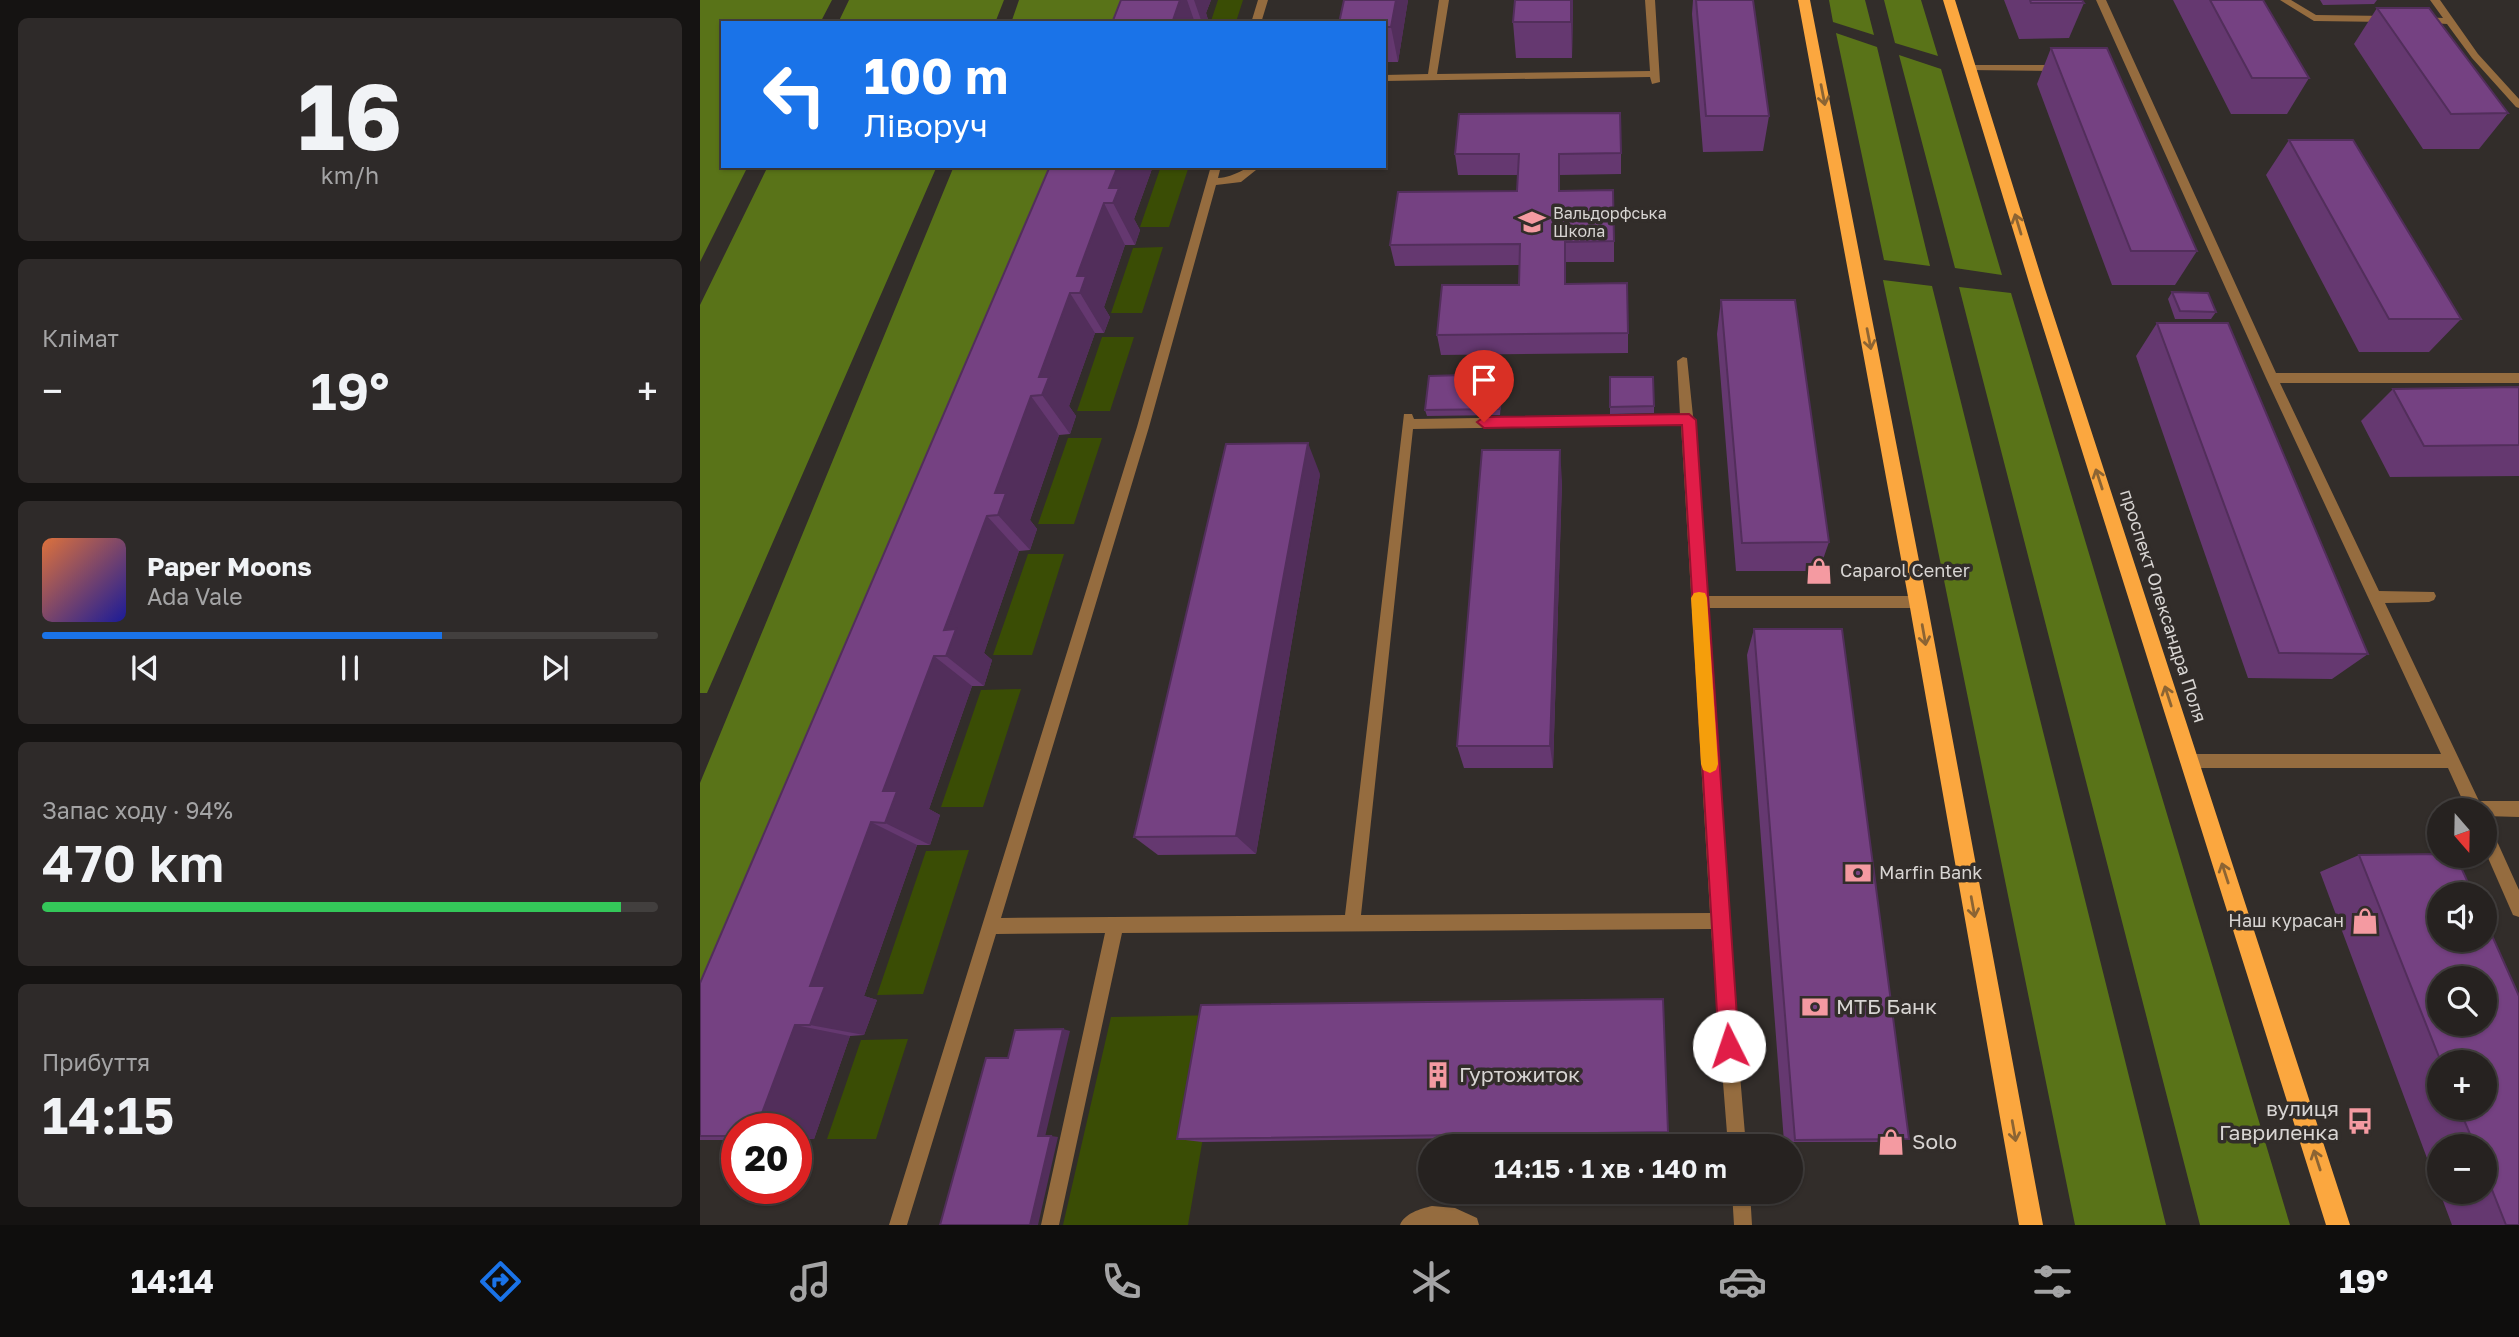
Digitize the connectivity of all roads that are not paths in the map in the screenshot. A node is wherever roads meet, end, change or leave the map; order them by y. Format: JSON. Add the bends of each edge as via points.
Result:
{"nodes":[{"id":1,"x":1263,"y":0,"type":"edge"},
{"id":2,"x":1444,"y":0,"type":"edge"},
{"id":3,"x":1650,"y":0,"type":"edge"},
{"id":4,"x":1804,"y":0,"type":"edge"},
{"id":5,"x":1949,"y":0,"type":"edge"},
{"id":6,"x":2101,"y":0,"type":"edge"},
{"id":7,"x":2285,"y":0,"type":"edge"},
{"id":8,"x":2435,"y":0,"type":"edge"},
{"id":9,"x":2396,"y":20,"type":"edge"},
{"id":10,"x":2409,"y":20,"type":"edge"},
{"id":11,"x":1257,"y":21,"type":"edge"},
{"id":12,"x":2450,"y":21,"type":"junction"},
{"id":13,"x":1970,"y":68,"type":"junction"},
{"id":14,"x":2077,"y":68,"type":"edge"},
{"id":15,"x":1432,"y":77,"type":"junction"},
{"id":16,"x":1386,"y":78,"type":"edge"},
{"id":17,"x":2519,"y":105,"type":"edge"},
{"id":18,"x":1215,"y":168,"type":"edge"},
{"id":19,"x":1253,"y":168,"type":"edge"},
{"id":20,"x":1211,"y":182,"type":"junction"},
{"id":21,"x":1683,"y":361,"type":"dead end"},
{"id":22,"x":2272,"y":378,"type":"junction"},
{"id":23,"x":2519,"y":378,"type":"edge"},
{"id":24,"x":1689,"y":420,"type":"junction"},
{"id":25,"x":2430,"y":596,"type":"dead end"},
{"id":26,"x":2376,"y":597,"type":"junction"},
{"id":27,"x":1918,"y":601,"type":"junction"},
{"id":28,"x":1700,"y":602,"type":"junction"},
{"id":29,"x":2189,"y":761,"type":"junction"},
{"id":30,"x":2452,"y":761,"type":"junction"},
{"id":31,"x":2469,"y":798,"type":"edge"},
{"id":32,"x":2497,"y":809,"type":"edge"},
{"id":33,"x":2519,"y":809,"type":"edge"},
{"id":34,"x":2497,"y":860,"type":"edge"},
{"id":35,"x":2519,"y":909,"type":"edge"},
{"id":36,"x":1719,"y":921,"type":"junction"},
{"id":37,"x":1352,"y":924,"type":"junction"},
{"id":38,"x":990,"y":926,"type":"junction"},
{"id":39,"x":1115,"y":926,"type":"junction"},
{"id":40,"x":1736,"y":1134,"type":"edge"},
{"id":41,"x":1742,"y":1204,"type":"edge"},
{"id":42,"x":898,"y":1225,"type":"edge"},
{"id":43,"x":1050,"y":1225,"type":"edge"},
{"id":44,"x":1409,"y":1225,"type":"edge"},
{"id":45,"x":1470,"y":1225,"type":"edge"},
{"id":46,"x":1743,"y":1225,"type":"edge"},
{"id":47,"x":2031,"y":1225,"type":"edge"},
{"id":48,"x":2338,"y":1225,"type":"edge"}],
"edges":[{"from":1,"to":11,"type":"lane"},
{"from":2,"to":15,"type":"lane"},
{"from":3,"to":15,"type":"lane","via":[[1655,79]]},
{"from":4,"to":27,"type":"main road","one_way":true},
{"from":5,"to":13,"type":"main road","name":"проспект Олександра Поля"},
{"from":6,"to":22,"type":"lane","via":[[2124,69]]},
{"from":7,"to":9,"type":"lane","via":[[2314,18]]},
{"from":8,"to":12,"type":"lane"},
{"from":10,"to":12,"type":"lane"},
{"from":12,"to":17,"type":"lane"},
{"from":13,"to":14,"type":"lane"},
{"from":29,"to":13,"type":"main road","name":"проспект Олександра Поля","one_way":true},
{"from":15,"to":16,"type":"lane"},
{"from":18,"to":20,"type":"lane"},
{"from":19,"to":20,"type":"lane","via":[[1237,180]]},
{"from":20,"to":38,"type":"lane","via":[[1143,427]]},
{"from":21,"to":24,"type":"lane"},
{"from":22,"to":23,"type":"lane"},
{"from":22,"to":26,"type":"lane"},
{"from":24,"to":28,"type":"lane"},
{"from":24,"to":37,"type":"lane","via":[[1408,420]]},
{"from":25,"to":26,"type":"lane"},
{"from":26,"to":30,"type":"lane"},
{"from":27,"to":28,"type":"lane"},
{"from":27,"to":47,"type":"main road","one_way":true},
{"from":28,"to":36,"type":"lane"},
{"from":29,"to":30,"type":"lane"},
{"from":48,"to":29,"type":"main road","name":"проспект Олександра Поля","one_way":true},
{"from":30,"to":31,"type":"lane"},
{"from":32,"to":33,"type":"lane"},
{"from":34,"to":35,"type":"lane"},
{"from":36,"to":37,"type":"lane"},
{"from":36,"to":40,"type":"lane"},
{"from":37,"to":39,"type":"lane"},
{"from":38,"to":39,"type":"lane"},
{"from":38,"to":42,"type":"lane"},
{"from":39,"to":43,"type":"lane"},
{"from":41,"to":46,"type":"lane"},
{"from":44,"to":45,"type":"lane","via":[[1438,1213],[1455,1215]]}]}
